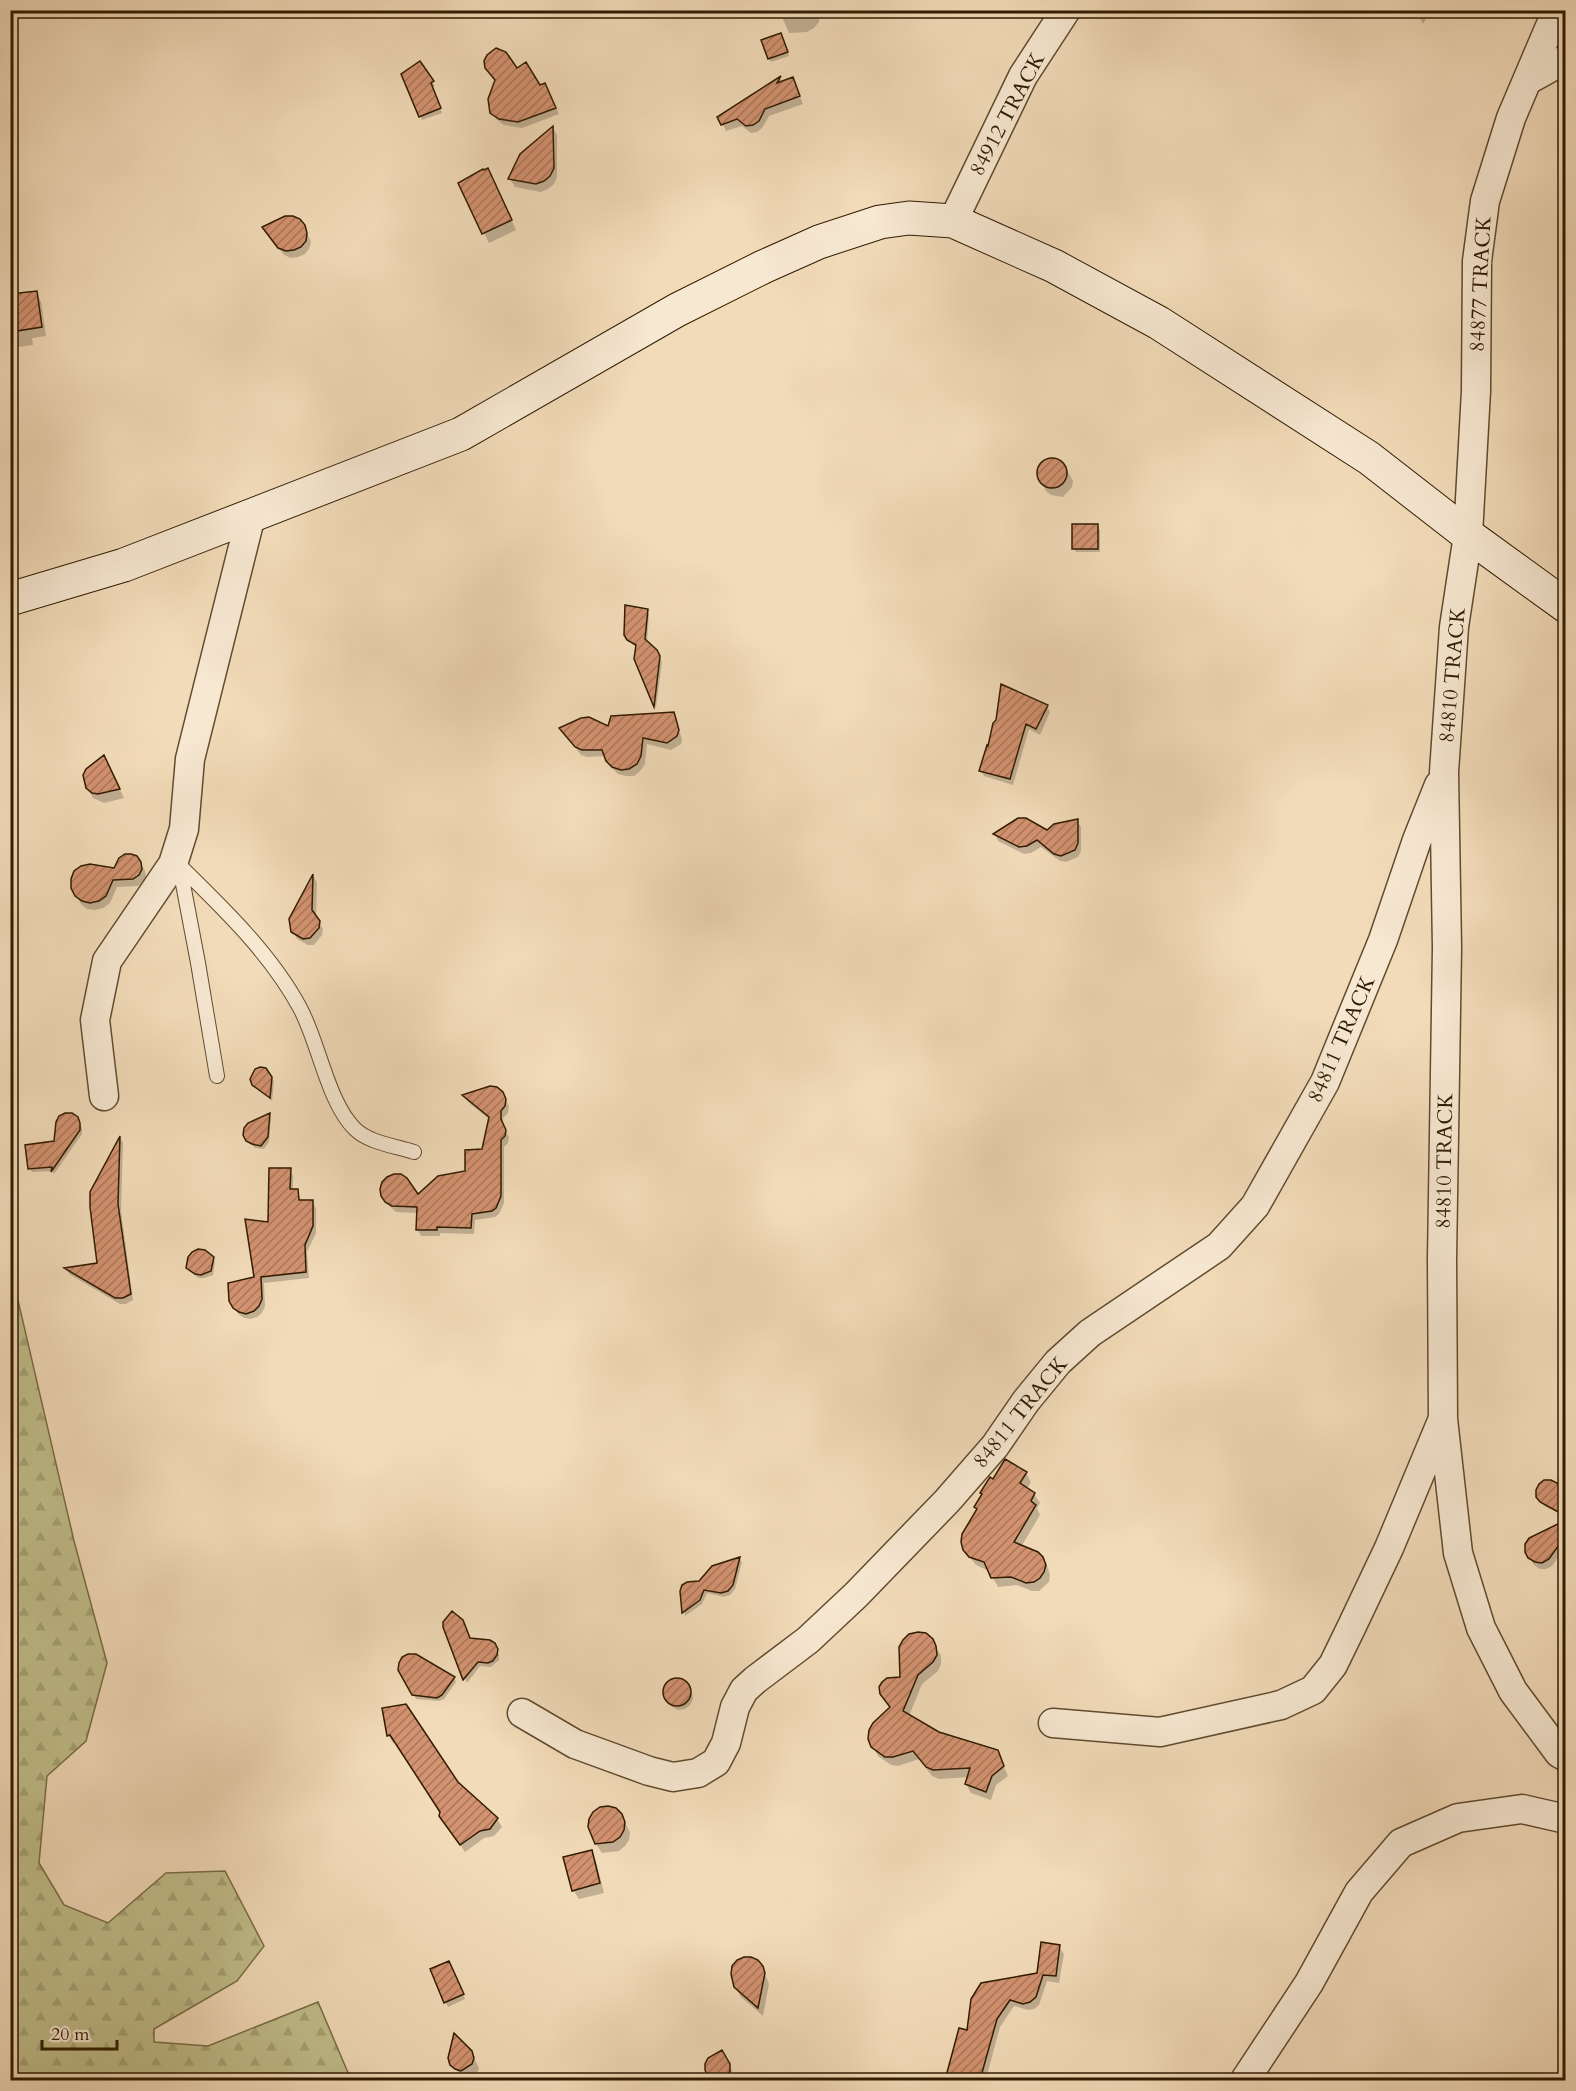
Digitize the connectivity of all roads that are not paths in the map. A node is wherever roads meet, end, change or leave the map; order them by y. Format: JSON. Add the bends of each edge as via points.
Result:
{"nodes":[{"id":1,"x":1066,"y":10,"type":"edge"},
{"id":2,"x":1557,"y":10,"type":"edge"},
{"id":3,"x":1566,"y":59,"type":"edge"},
{"id":4,"x":1528,"y":80,"type":"junction"},
{"id":5,"x":953,"y":221,"type":"junction"},
{"id":6,"x":251,"y":514,"type":"junction"},
{"id":7,"x":1468,"y":535,"type":"junction"},
{"id":8,"x":10,"y":599,"type":"edge"},
{"id":9,"x":1566,"y":606,"type":"edge"},
{"id":10,"x":1444,"y":772,"type":"junction"},
{"id":11,"x":178,"y":859,"type":"junction"},
{"id":12,"x":217,"y":1076,"type":"dead end"},
{"id":13,"x":104,"y":1096,"type":"dead end"},
{"id":14,"x":414,"y":1152,"type":"dead end"},
{"id":15,"x":1443,"y":1419,"type":"junction"},
{"id":16,"x":522,"y":1713,"type":"dead end"},
{"id":17,"x":1053,"y":1723,"type":"dead end"},
{"id":18,"x":1566,"y":1757,"type":"edge"},
{"id":19,"x":1566,"y":1819,"type":"edge"},
{"id":20,"x":1245,"y":2080,"type":"edge"}],
"edges":[{"from":1,"to":5,"type":"street","name":"84912 TRACK","via":[[1023,76]]},
{"from":2,"to":4,"type":"street","name":"84877 TRACK"},
{"from":3,"to":4,"type":"street"},
{"from":4,"to":7,"type":"street","name":"84877 TRACK","via":[[1505,139],[1482,221],[1477,261],[1476,391]]},
{"from":5,"to":6,"type":"street","via":[[909,218],[879,222],[819,242],[677,310],[461,434]]},
{"from":5,"to":7,"type":"street","via":[[1054,266],[1159,323],[1369,458]]},
{"from":6,"to":8,"type":"street","via":[[124,565]]},
{"from":6,"to":11,"type":"street","via":[[190,759]]},
{"from":7,"to":9,"type":"street"},
{"from":7,"to":10,"type":"street","name":"84810 TRACK","via":[[1454,627]]},
{"from":10,"to":15,"type":"street","name":"84810 TRACK","via":[[1447,948]]},
{"from":10,"to":16,"type":"street","name":"84811 TRACK","via":[[1383,940],[1325,1082],[1255,1206],[1219,1246],[1090,1333],[1058,1362],[995,1446],[947,1501],[816,1633],[744,1690],[716,1762],[698,1773],[673,1777],[649,1771],[575,1744]]},
{"from":11,"to":12,"type":"lane"},
{"from":11,"to":13,"type":"street","via":[[107,961],[95,1020]]},
{"from":11,"to":14,"type":"lane","via":[[281,976],[314,1039],[343,1115],[354,1129],[363,1136]]},
{"from":15,"to":17,"type":"street","via":[[1352,1628],[1333,1665],[1313,1690],[1281,1705],[1160,1732]]},
{"from":15,"to":18,"type":"street","name":"84810 TRACK","via":[[1458,1553],[1481,1628],[1513,1691]]},
{"from":19,"to":20,"type":"street","via":[[1522,1809],[1458,1818],[1401,1843],[1359,1892],[1308,1983]]}]}
